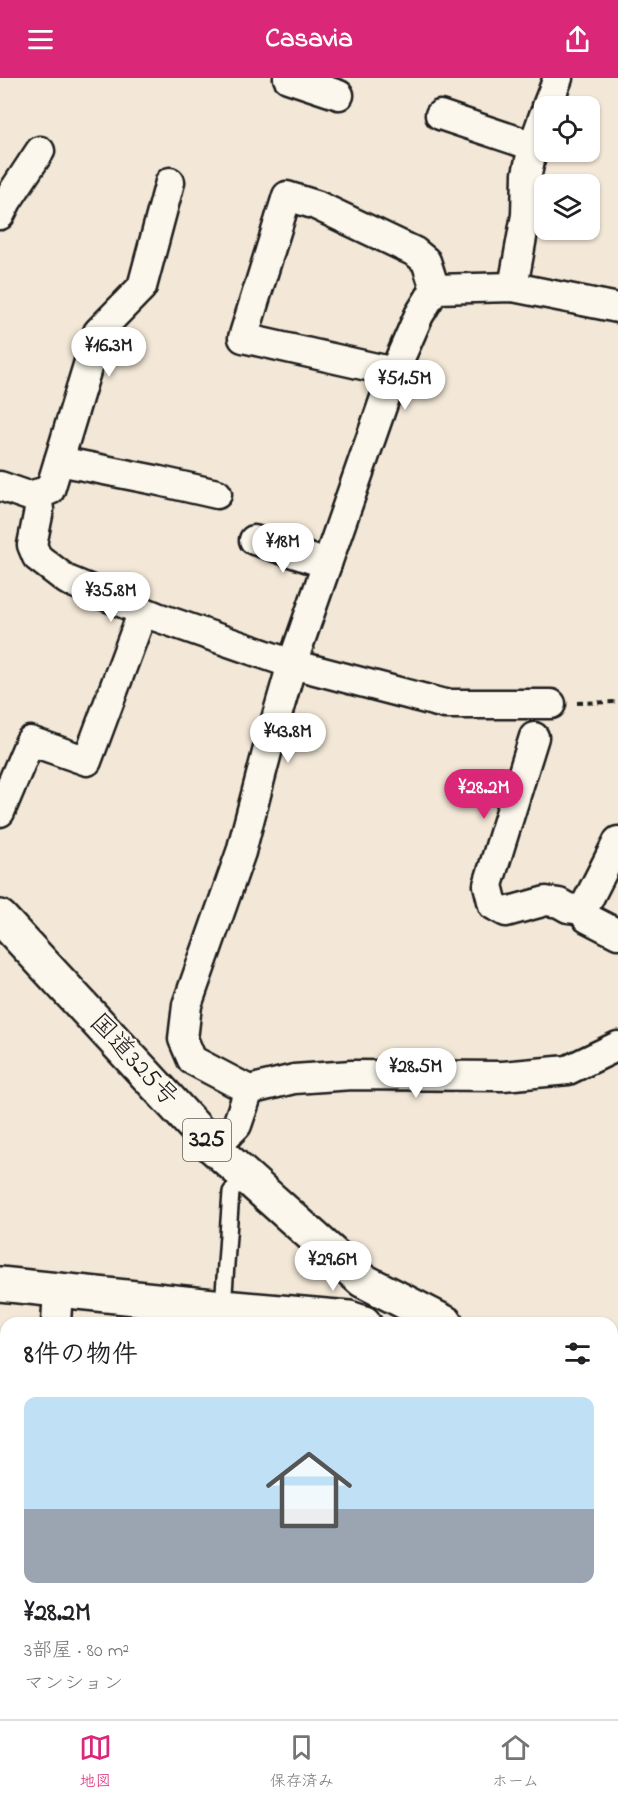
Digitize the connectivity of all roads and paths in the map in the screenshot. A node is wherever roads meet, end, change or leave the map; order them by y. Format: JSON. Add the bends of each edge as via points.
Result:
{"nodes":[{"id":1,"x":288,"y":78,"type":"edge"},
{"id":2,"x":558,"y":78,"type":"edge"},
{"id":3,"x":339,"y":95,"type":"dead end"},
{"id":4,"x":552,"y":96,"type":"edge"},
{"id":5,"x":440,"y":115,"type":"dead end"},
{"id":6,"x":533,"y":146,"type":"joint"},
{"id":7,"x":40,"y":151,"type":"dead end"},
{"id":8,"x":170,"y":182,"type":"dead end"},
{"id":9,"x":0,"y":214,"type":"edge"},
{"id":10,"x":513,"y":287,"type":"junction"},
{"id":11,"x":435,"y":289,"type":"junction"},
{"id":12,"x":618,"y":308,"type":"edge"},
{"id":13,"x":394,"y":372,"type":"junction"},
{"id":14,"x":59,"y":461,"type":"junction"},
{"id":15,"x":0,"y":486,"type":"edge"},
{"id":16,"x":37,"y":494,"type":"junction"},
{"id":17,"x":217,"y":494,"type":"dead end"},
{"id":18,"x":254,"y":540,"type":"dead end"},
{"id":19,"x":327,"y":564,"type":"junction"},
{"id":20,"x":143,"y":611,"type":"junction"},
{"id":21,"x":292,"y":663,"type":"junction"},
{"id":22,"x":618,"y":702,"type":"edge"},
{"id":23,"x":551,"y":704,"type":"joint"},
{"id":24,"x":534,"y":737,"type":"dead end"},
{"id":25,"x":0,"y":812,"type":"edge"},
{"id":26,"x":618,"y":841,"type":"edge"},
{"id":27,"x":583,"y":910,"type":"junction"},
{"id":28,"x":0,"y":917,"type":"edge"},
{"id":29,"x":618,"y":934,"type":"edge"},
{"id":30,"x":618,"y":1046,"type":"edge"},
{"id":31,"x":249,"y":1090,"type":"junction"},
{"id":32,"x":214,"y":1148,"type":"junction"},
{"id":33,"x":245,"y":1175,"type":"junction"},
{"id":34,"x":362,"y":1280,"type":"junction"},
{"id":35,"x":2,"y":1288,"type":"edge"},
{"id":36,"x":58,"y":1290,"type":"junction"},
{"id":37,"x":214,"y":1312,"type":"edge"},
{"id":38,"x":56,"y":1317,"type":"edge"},
{"id":39,"x":293,"y":1317,"type":"edge"},
{"id":40,"x":357,"y":1317,"type":"edge"},
{"id":41,"x":434,"y":1317,"type":"edge"}],
"edges":[{"from":1,"to":3,"type":"street"},
{"from":2,"to":4,"type":"street"},
{"from":5,"to":6,"type":"street"},
{"from":6,"to":10,"type":"street"},
{"from":7,"to":9,"type":"street"},
{"from":8,"to":14,"type":"street","via":[[142,287],[99,332]]},
{"from":10,"to":11,"type":"street"},
{"from":10,"to":12,"type":"street"},
{"from":11,"to":13,"type":"street"},
{"from":11,"to":13,"type":"street","via":[[426,261],[415,252],[316,205],[287,196],[243,338]]},
{"from":13,"to":19,"type":"street"},
{"from":14,"to":16,"type":"street","via":[[50,490]]},
{"from":14,"to":17,"type":"street"},
{"from":15,"to":16,"type":"street","via":[[29,496]]},
{"from":16,"to":20,"type":"street","via":[[39,510],[32,545],[37,557],[67,580]]},
{"from":18,"to":19,"type":"street"},
{"from":19,"to":21,"type":"street"},
{"from":20,"to":21,"type":"street"},
{"from":20,"to":25,"type":"street","via":[[87,761],[30,741]]},
{"from":21,"to":23,"type":"street","via":[[445,704]]},
{"from":21,"to":31,"type":"street","via":[[241,852],[188,1005],[183,1039],[192,1060]]},
{"from":22,"to":23,"type":"path"},
{"from":24,"to":27,"type":"street","via":[[488,885],[493,905],[506,912],[546,901]]},
{"from":26,"to":27,"type":"street"},
{"from":27,"to":29,"type":"street","via":[[587,918]]},
{"from":28,"to":32,"type":"main road","name":"国道325号","number":"325"},
{"from":30,"to":31,"type":"street","via":[[568,1070],[503,1076],[341,1076],[294,1079]]},
{"from":31,"to":32,"type":"street","via":[[237,1125]]},
{"from":32,"to":33,"type":"main road","name":"国道325号","number":"325"},
{"from":33,"to":34,"type":"main road","name":"国道325号","number":"325"},
{"from":33,"to":37,"type":"lane","via":[[231,1192]]},
{"from":34,"to":40,"type":"street"},
{"from":34,"to":41,"type":"main road","name":"国道325号","number":"325"},
{"from":35,"to":36,"type":"main road"},
{"from":36,"to":37,"type":"main road"},
{"from":36,"to":38,"type":"street"},
{"from":37,"to":39,"type":"main road"}]}
